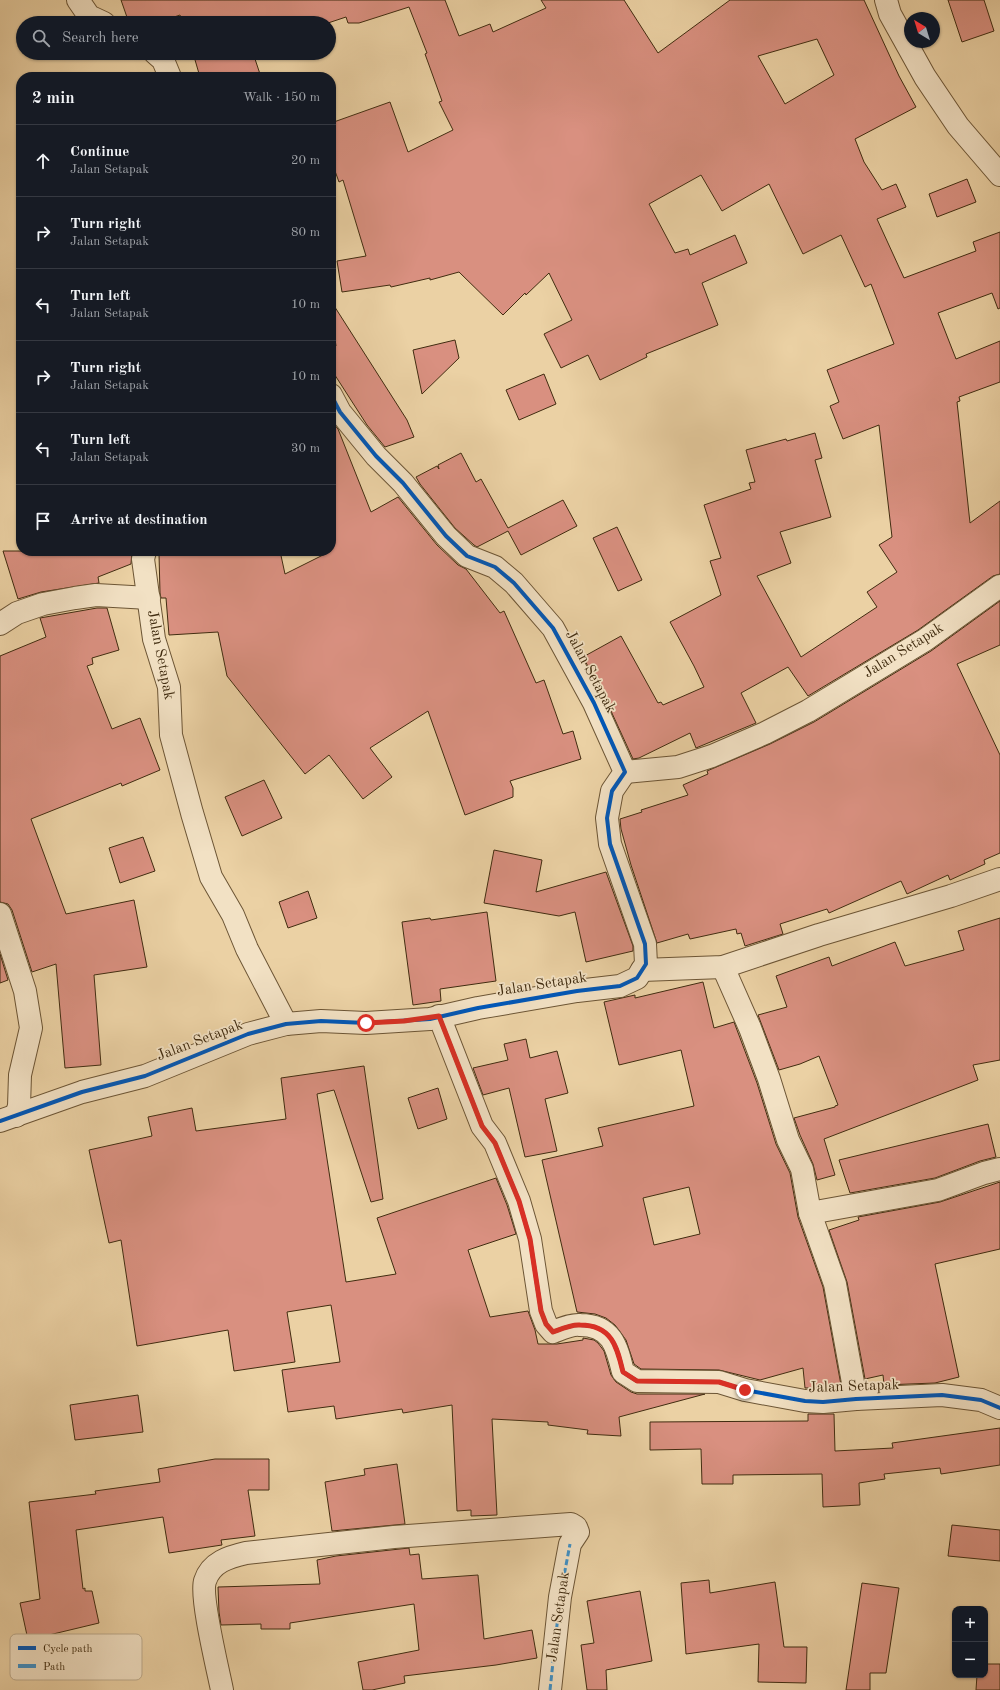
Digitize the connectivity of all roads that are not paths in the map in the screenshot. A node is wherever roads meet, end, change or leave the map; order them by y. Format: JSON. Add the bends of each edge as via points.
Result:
{"nodes":[{"id":1,"x":78,"y":0,"type":"edge"},
{"id":2,"x":886,"y":0,"type":"edge"},
{"id":3,"x":88,"y":16,"type":"edge"},
{"id":4,"x":163,"y":60,"type":"edge"},
{"id":5,"x":168,"y":72,"type":"edge"},
{"id":6,"x":1000,"y":175,"type":"edge"},
{"id":7,"x":336,"y":411,"type":"edge"},
{"id":8,"x":144,"y":556,"type":"edge"},
{"id":9,"x":1000,"y":586,"type":"edge"},
{"id":10,"x":149,"y":598,"type":"junction"},
{"id":11,"x":0,"y":624,"type":"edge"},
{"id":12,"x":625,"y":772,"type":"junction"},
{"id":13,"x":1000,"y":879,"type":"edge"},
{"id":14,"x":0,"y":914,"type":"edge"},
{"id":15,"x":723,"y":967,"type":"junction"},
{"id":16,"x":642,"y":970,"type":"junction"},
{"id":17,"x":439,"y":1016,"type":"junction"},
{"id":18,"x":286,"y":1024,"type":"junction"},
{"id":19,"x":8,"y":1118,"type":"edge"},
{"id":20,"x":1000,"y":1169,"type":"edge"},
{"id":21,"x":810,"y":1213,"type":"junction"},
{"id":22,"x":856,"y":1399,"type":"junction"},
{"id":23,"x":1000,"y":1408,"type":"edge"},
{"id":24,"x":222,"y":1690,"type":"edge"},
{"id":25,"x":550,"y":1690,"type":"edge"}],
"edges":[{"from":1,"to":3,"type":"street"},
{"from":2,"to":6,"type":"street","via":[[890,14],[924,77],[958,126]]},
{"from":4,"to":5,"type":"street"},
{"from":7,"to":12,"type":"street","name":"Jalan Setapak","via":[[403,483],[446,536],[467,556],[495,567],[514,583],[553,628],[594,703]]},
{"from":8,"to":10,"type":"street","name":"Jalan Setapak"},
{"from":9,"to":12,"type":"street","name":"Jalan Setapak","via":[[925,640],[808,711],[765,733],[712,756],[678,767]]},
{"from":10,"to":11,"type":"street","name":"Jalan Setapak","via":[[96,595],[75,598],[43,604],[17,613]]},
{"from":10,"to":18,"type":"street","name":"Jalan Setapak","via":[[154,639],[169,687],[171,735],[211,877],[233,915],[247,949]]},
{"from":12,"to":16,"type":"street","via":[[612,791],[608,818],[610,844],[645,944],[646,964]]},
{"from":13,"to":15,"type":"street"},
{"from":14,"to":19,"type":"street","name":"Jalan Setapak","via":[[23,984],[31,1028],[20,1075],[19,1106]]},
{"from":15,"to":16,"type":"street"},
{"from":15,"to":21,"type":"street","name":"Jalan Setapak","via":[[750,1028],[788,1140],[802,1169]]},
{"from":16,"to":17,"type":"street","name":"Jalan Setapak","via":[[637,978],[620,986],[577,991]]},
{"from":17,"to":18,"type":"street","name":"Jalan Setapak","via":[[366,1023],[322,1021]]},
{"from":17,"to":22,"type":"street","name":"Jalan Setapak","via":[[482,1126],[495,1143],[519,1201],[530,1239],[541,1311],[546,1324],[553,1332],[580,1324],[597,1327],[606,1332],[615,1343],[623,1372],[637,1381],[719,1382],[745,1390],[805,1401]]},
{"from":18,"to":19,"type":"street","name":"Jalan Setapak","via":[[248,1034],[145,1076],[82,1092]]},
{"from":20,"to":21,"type":"street","via":[[984,1172],[938,1190]]},
{"from":21,"to":22,"type":"street","name":"Jalan Setapak","via":[[835,1284]]},
{"from":22,"to":23,"type":"street","name":"Jalan Setapak","via":[[942,1395],[981,1400]]},
{"from":24,"to":25,"type":"street","name":"Jalan Setapak","via":[[205,1598],[205,1581],[213,1567],[228,1557],[394,1537],[571,1524],[578,1532],[570,1544],[560,1597]]}]}
